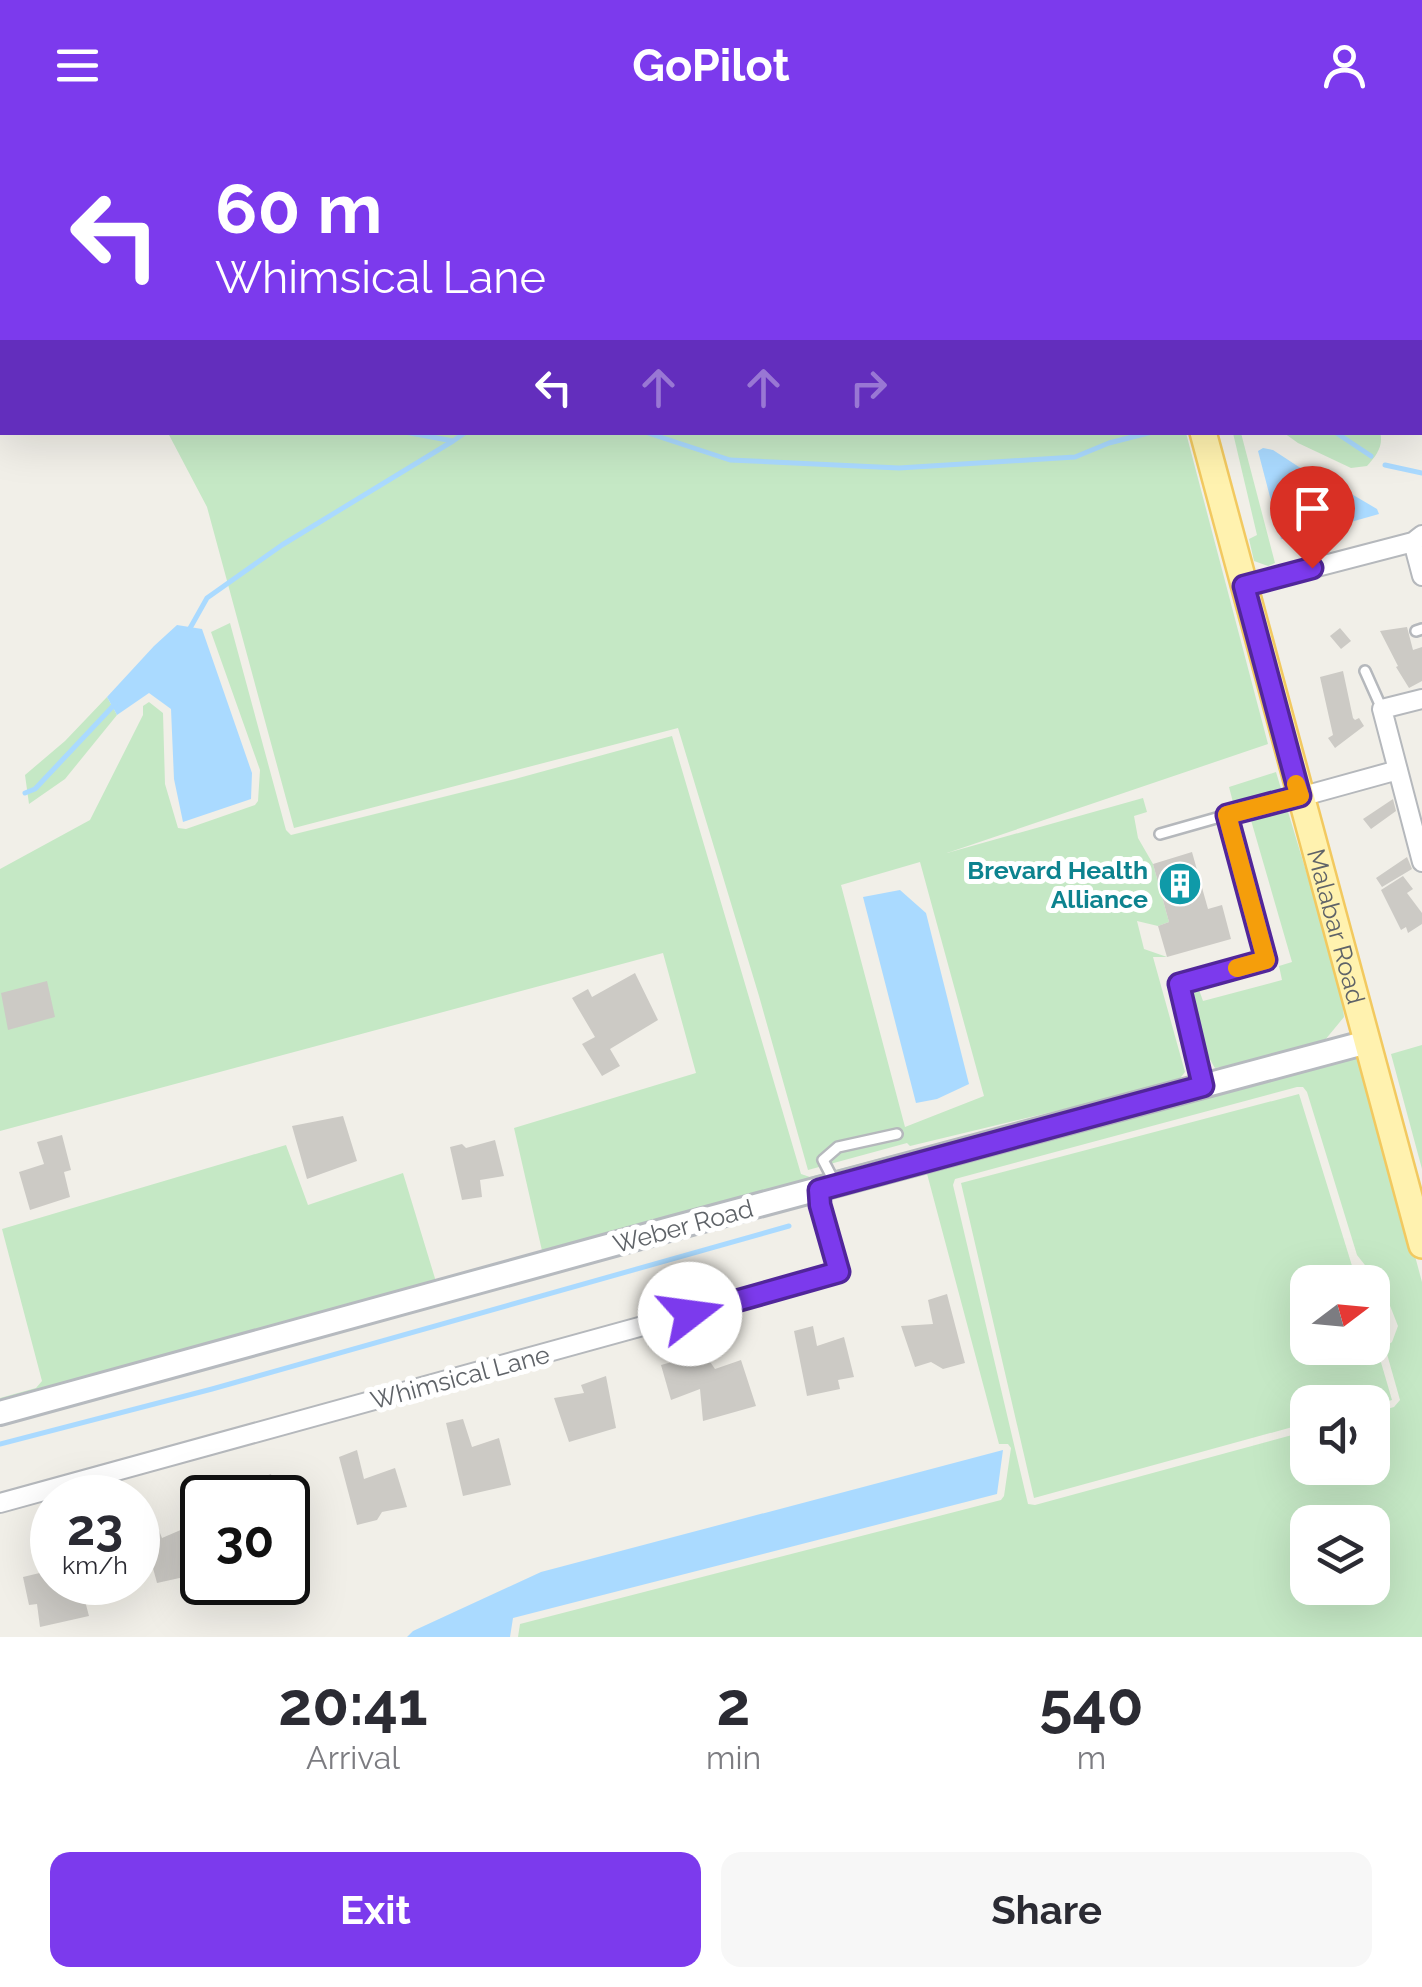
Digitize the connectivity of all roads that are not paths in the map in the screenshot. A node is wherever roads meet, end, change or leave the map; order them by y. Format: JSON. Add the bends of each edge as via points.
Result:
{"nodes":[{"id":1,"x":1204,"y":435,"type":"edge"},
{"id":2,"x":1418,"y":538,"type":"edge"},
{"id":3,"x":1422,"y":576,"type":"edge"},
{"id":4,"x":1244,"y":586,"type":"junction"},
{"id":5,"x":1366,"y":670,"type":"dead end"},
{"id":6,"x":1422,"y":699,"type":"edge"},
{"id":7,"x":1382,"y":709,"type":"junction"},
{"id":8,"x":1398,"y":770,"type":"junction"},
{"id":9,"x":1300,"y":796,"type":"junction"},
{"id":10,"x":1227,"y":815,"type":"junction"},
{"id":11,"x":1160,"y":834,"type":"dead end"},
{"id":12,"x":1422,"y":862,"type":"edge"},
{"id":13,"x":1367,"y":1042,"type":"junction"},
{"id":14,"x":1203,"y":1086,"type":"junction"},
{"id":15,"x":897,"y":1134,"type":"dead end"},
{"id":16,"x":828,"y":1188,"type":"junction"},
{"id":17,"x":1422,"y":1245,"type":"edge"},
{"id":18,"x":0,"y":1414,"type":"edge"},
{"id":19,"x":0,"y":1503,"type":"edge"}],
"edges":[{"from":1,"to":4,"type":"main road","name":"Malabar Road"},
{"from":2,"to":3,"type":"street"},
{"from":2,"to":4,"type":"street"},
{"from":4,"to":9,"type":"main road","name":"Malabar Road"},
{"from":5,"to":7,"type":"lane"},
{"from":6,"to":7,"type":"street"},
{"from":7,"to":8,"type":"street"},
{"from":8,"to":9,"type":"street"},
{"from":8,"to":12,"type":"street"},
{"from":9,"to":10,"type":"lane"},
{"from":9,"to":13,"type":"main road","name":"Malabar Road"},
{"from":10,"to":11,"type":"lane"},
{"from":10,"to":14,"type":"lane","via":[[1266,960],[1179,984]]},
{"from":13,"to":14,"type":"street","name":"Weber Road"},
{"from":13,"to":17,"type":"main road","name":"Malabar Road"},
{"from":14,"to":16,"type":"street","name":"Weber Road"},
{"from":15,"to":16,"type":"lane","via":[[838,1147],[822,1160]]},
{"from":16,"to":18,"type":"street","name":"Weber Road"},
{"from":16,"to":19,"type":"street","name":"Whimsical Lane","via":[[820,1205],[839,1272]]}]}
